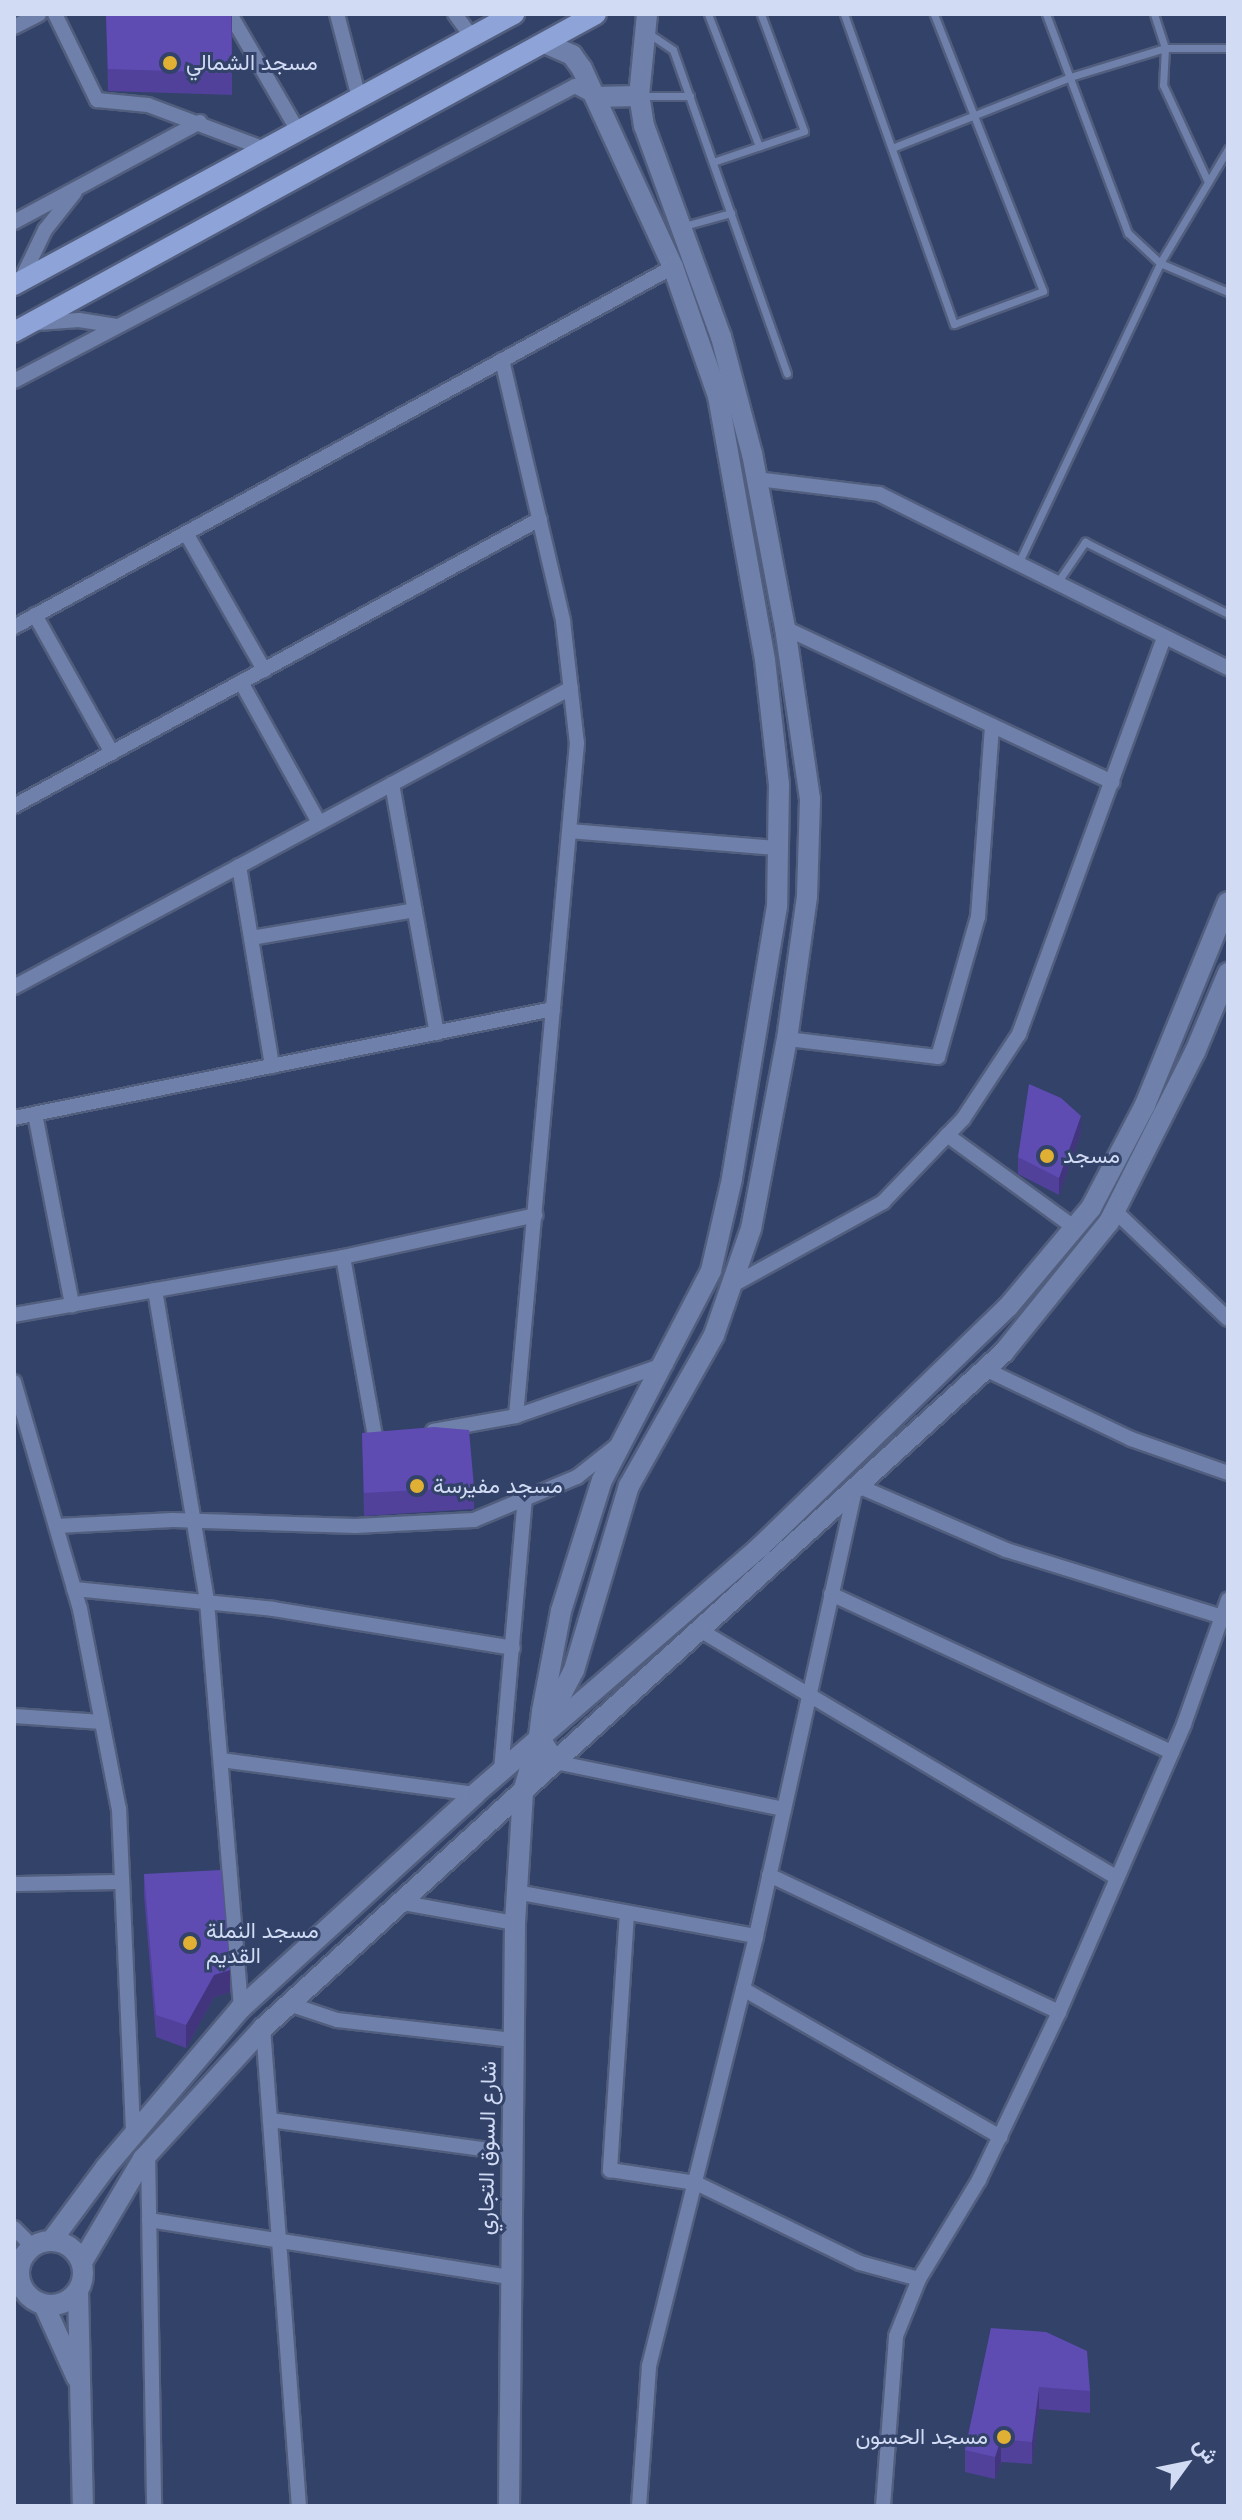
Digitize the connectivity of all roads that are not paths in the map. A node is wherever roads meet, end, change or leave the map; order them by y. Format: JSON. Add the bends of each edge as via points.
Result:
{"nodes":[{"id":1,"x":39,"y":14,"type":"edge"},
{"id":2,"x":55,"y":14,"type":"edge"},
{"id":3,"x":230,"y":14,"type":"edge"},
{"id":4,"x":337,"y":14,"type":"edge"},
{"id":5,"x":455,"y":14,"type":"edge"},
{"id":6,"x":514,"y":14,"type":"edge"},
{"id":7,"x":596,"y":14,"type":"edge"},
{"id":8,"x":708,"y":14,"type":"edge"},
{"id":9,"x":761,"y":14,"type":"edge"},
{"id":10,"x":844,"y":14,"type":"edge"},
{"id":11,"x":934,"y":14,"type":"edge"},
{"id":12,"x":1046,"y":14,"type":"edge"},
{"id":13,"x":1154,"y":14,"type":"edge"},
{"id":14,"x":646,"y":22,"type":"edge"},
{"id":15,"x":14,"y":27,"type":"edge"},
{"id":16,"x":472,"y":37,"type":"junction"},
{"id":17,"x":545,"y":43,"type":"junction"},
{"id":18,"x":1165,"y":48,"type":"junction"},
{"id":19,"x":1228,"y":48,"type":"edge"},
{"id":20,"x":1070,"y":77,"type":"junction"},
{"id":21,"x":639,"y":96,"type":"junction"},
{"id":22,"x":690,"y":96,"type":"junction"},
{"id":23,"x":595,"y":97,"type":"junction"},
{"id":24,"x":359,"y":98,"type":"junction"},
{"id":25,"x":974,"y":115,"type":"junction"},
{"id":26,"x":200,"y":122,"type":"junction"},
{"id":27,"x":298,"y":131,"type":"junction"},
{"id":28,"x":759,"y":146,"type":"junction"},
{"id":29,"x":892,"y":148,"type":"junction"},
{"id":30,"x":265,"y":149,"type":"junction"},
{"id":31,"x":1228,"y":149,"type":"edge"},
{"id":32,"x":713,"y":162,"type":"junction"},
{"id":33,"x":1208,"y":182,"type":"junction"},
{"id":34,"x":78,"y":189,"type":"junction"},
{"id":35,"x":731,"y":213,"type":"junction"},
{"id":36,"x":14,"y":222,"type":"edge"},
{"id":37,"x":684,"y":226,"type":"junction"},
{"id":38,"x":695,"y":259,"type":"junction"},
{"id":39,"x":1160,"y":263,"type":"junction"},
{"id":40,"x":673,"y":267,"type":"junction"},
{"id":41,"x":17,"y":283,"type":"edge"},
{"id":42,"x":1228,"y":292,"type":"edge"},
{"id":43,"x":117,"y":326,"type":"junction"},
{"id":44,"x":22,"y":328,"type":"edge"},
{"id":45,"x":502,"y":360,"type":"junction"},
{"id":46,"x":787,"y":374,"type":"dead end"},
{"id":47,"x":14,"y":381,"type":"edge"},
{"id":48,"x":757,"y":479,"type":"junction"},
{"id":49,"x":734,"y":480,"type":"junction"},
{"id":50,"x":540,"y":519,"type":"junction"},
{"id":51,"x":186,"y":533,"type":"junction"},
{"id":52,"x":1017,"y":566,"type":"junction"},
{"id":53,"x":1056,"y":585,"type":"junction"},
{"id":54,"x":1228,"y":614,"type":"edge"},
{"id":55,"x":35,"y":615,"type":"junction"},
{"id":56,"x":14,"y":627,"type":"edge"},
{"id":57,"x":785,"y":628,"type":"junction"},
{"id":58,"x":1164,"y":638,"type":"junction"},
{"id":59,"x":1228,"y":668,"type":"edge"},
{"id":60,"x":264,"y":670,"type":"junction"},
{"id":61,"x":241,"y":682,"type":"junction"},
{"id":62,"x":571,"y":688,"type":"junction"},
{"id":63,"x":992,"y":726,"type":"junction"},
{"id":64,"x":112,"y":753,"type":"junction"},
{"id":65,"x":1113,"y":782,"type":"junction"},
{"id":66,"x":392,"y":784,"type":"junction"},
{"id":67,"x":14,"y":806,"type":"edge"},
{"id":68,"x":319,"y":823,"type":"junction"},
{"id":69,"x":570,"y":831,"type":"junction"},
{"id":70,"x":778,"y":848,"type":"junction"},
{"id":71,"x":239,"y":866,"type":"junction"},
{"id":72,"x":1228,"y":902,"type":"edge"},
{"id":73,"x":415,"y":910,"type":"junction"},
{"id":74,"x":251,"y":938,"type":"junction"},
{"id":75,"x":1228,"y":973,"type":"edge"},
{"id":76,"x":14,"y":987,"type":"edge"},
{"id":77,"x":553,"y":1009,"type":"junction"},
{"id":78,"x":437,"y":1033,"type":"junction"},
{"id":79,"x":787,"y":1039,"type":"junction"},
{"id":80,"x":272,"y":1066,"type":"junction"},
{"id":81,"x":35,"y":1114,"type":"junction"},
{"id":82,"x":14,"y":1118,"type":"edge"},
{"id":83,"x":947,"y":1135,"type":"junction"},
{"id":84,"x":1115,"y":1211,"type":"junction"},
{"id":85,"x":535,"y":1215,"type":"junction"},
{"id":86,"x":1075,"y":1228,"type":"junction"},
{"id":87,"x":343,"y":1257,"type":"junction"},
{"id":88,"x":731,"y":1286,"type":"junction"},
{"id":89,"x":155,"y":1290,"type":"junction"},
{"id":90,"x":72,"y":1305,"type":"junction"},
{"id":91,"x":14,"y":1315,"type":"edge"},
{"id":92,"x":1228,"y":1319,"type":"edge"},
{"id":93,"x":666,"y":1364,"type":"junction"},
{"id":94,"x":985,"y":1369,"type":"junction"},
{"id":95,"x":16,"y":1392,"type":"edge"},
{"id":96,"x":516,"y":1416,"type":"junction"},
{"id":97,"x":423,"y":1433,"type":"edge"},
{"id":98,"x":407,"y":1436,"type":"edge"},
{"id":99,"x":623,"y":1441,"type":"junction"},
{"id":100,"x":1228,"y":1473,"type":"edge"},
{"id":101,"x":856,"y":1485,"type":"junction"},
{"id":102,"x":525,"y":1497,"type":"junction"},
{"id":103,"x":193,"y":1521,"type":"junction"},
{"id":104,"x":57,"y":1526,"type":"junction"},
{"id":105,"x":74,"y":1589,"type":"junction"},
{"id":106,"x":831,"y":1594,"type":"junction"},
{"id":107,"x":1228,"y":1600,"type":"edge"},
{"id":108,"x":207,"y":1602,"type":"junction"},
{"id":109,"x":1222,"y":1617,"type":"junction"},
{"id":110,"x":698,"y":1629,"type":"junction"},
{"id":111,"x":513,"y":1648,"type":"junction"},
{"id":112,"x":808,"y":1699,"type":"junction"},
{"id":113,"x":14,"y":1716,"type":"edge"},
{"id":114,"x":102,"y":1722,"type":"junction"},
{"id":115,"x":539,"y":1737,"type":"junction"},
{"id":116,"x":1172,"y":1752,"type":"junction"},
{"id":117,"x":221,"y":1760,"type":"junction"},
{"id":118,"x":555,"y":1762,"type":"junction"},
{"id":119,"x":501,"y":1771,"type":"junction"},
{"id":120,"x":523,"y":1792,"type":"junction"},
{"id":121,"x":475,"y":1794,"type":"junction"},
{"id":122,"x":784,"y":1809,"type":"junction"},
{"id":123,"x":769,"y":1875,"type":"junction"},
{"id":124,"x":1117,"y":1878,"type":"junction"},
{"id":125,"x":122,"y":1882,"type":"junction"},
{"id":126,"x":14,"y":1884,"type":"edge"},
{"id":127,"x":516,"y":1892,"type":"junction"},
{"id":128,"x":398,"y":1902,"type":"junction"},
{"id":129,"x":627,"y":1913,"type":"junction"},
{"id":130,"x":515,"y":1923,"type":"junction"},
{"id":131,"x":756,"y":1936,"type":"junction"},
{"id":132,"x":743,"y":1989,"type":"junction"},
{"id":133,"x":289,"y":2004,"type":"junction"},
{"id":134,"x":241,"y":2008,"type":"junction"},
{"id":135,"x":1059,"y":2012,"type":"junction"},
{"id":136,"x":263,"y":2028,"type":"junction"},
{"id":137,"x":513,"y":2040,"type":"junction"},
{"id":138,"x":270,"y":2120,"type":"junction"},
{"id":139,"x":133,"y":2134,"type":"junction"},
{"id":140,"x":1000,"y":2137,"type":"junction"},
{"id":141,"x":148,"y":2153,"type":"junction"},
{"id":142,"x":511,"y":2153,"type":"junction"},
{"id":143,"x":696,"y":2183,"type":"junction"},
{"id":144,"x":149,"y":2220,"type":"junction"},
{"id":145,"x":14,"y":2228,"type":"edge"},
{"id":146,"x":52,"y":2240,"type":"junction"},
{"id":147,"x":279,"y":2241,"type":"junction"},
{"id":148,"x":23,"y":2252,"type":"edge"},
{"id":149,"x":82,"y":2262,"type":"junction"},
{"id":150,"x":508,"y":2277,"type":"junction"},
{"id":151,"x":919,"y":2279,"type":"junction"},
{"id":152,"x":78,"y":2291,"type":"junction"},
{"id":153,"x":31,"y":2301,"type":"edge"},
{"id":154,"x":82,"y":2389,"type":"junction"},
{"id":155,"x":83,"y":2506,"type":"edge"},
{"id":156,"x":154,"y":2506,"type":"edge"},
{"id":157,"x":299,"y":2506,"type":"edge"},
{"id":158,"x":509,"y":2506,"type":"edge"},
{"id":159,"x":639,"y":2506,"type":"edge"},
{"id":160,"x":883,"y":2506,"type":"edge"}],
"edges":[{"from":1,"to":15,"type":"street"},
{"from":2,"to":26,"type":"street","via":[[97,100],[148,105]]},
{"from":3,"to":27,"type":"street"},
{"from":4,"to":24,"type":"street"},
{"from":5,"to":16,"type":"street"},
{"from":6,"to":16,"type":"main road"},
{"from":7,"to":17,"type":"main road"},
{"from":8,"to":28,"type":"lane"},
{"from":9,"to":28,"type":"lane","via":[[804,131]]},
{"from":10,"to":29,"type":"lane"},
{"from":11,"to":25,"type":"lane"},
{"from":12,"to":20,"type":"lane"},
{"from":13,"to":18,"type":"lane"},
{"from":14,"to":21,"type":"street"},
{"from":14,"to":22,"type":"lane","via":[[673,50]]},
{"from":16,"to":24,"type":"main road"},
{"from":17,"to":23,"type":"street","via":[[572,55]]},
{"from":17,"to":44,"type":"main road"},
{"from":18,"to":19,"type":"lane"},
{"from":18,"to":20,"type":"lane"},
{"from":18,"to":33,"type":"lane","via":[[1163,85]]},
{"from":20,"to":25,"type":"lane"},
{"from":20,"to":39,"type":"lane","via":[[1128,233]]},
{"from":21,"to":22,"type":"lane"},
{"from":21,"to":23,"type":"street"},
{"from":21,"to":37,"type":"street","via":[[644,126]]},
{"from":22,"to":32,"type":"lane"},
{"from":23,"to":40,"type":"street"},
{"from":23,"to":43,"type":"street","via":[[575,86]]},
{"from":24,"to":27,"type":"main road"},
{"from":25,"to":29,"type":"lane"},
{"from":25,"to":29,"type":"lane","via":[[1043,291],[954,324]]},
{"from":26,"to":30,"type":"street"},
{"from":26,"to":34,"type":"street"},
{"from":27,"to":30,"type":"main road"},
{"from":28,"to":32,"type":"lane"},
{"from":30,"to":41,"type":"main road"},
{"from":31,"to":33,"type":"lane"},
{"from":32,"to":35,"type":"lane"},
{"from":33,"to":39,"type":"lane"},
{"from":34,"to":36,"type":"street"},
{"from":34,"to":41,"type":"street","via":[[45,230]]},
{"from":35,"to":37,"type":"lane"},
{"from":35,"to":46,"type":"lane"},
{"from":37,"to":38,"type":"street"},
{"from":38,"to":40,"type":"street"},
{"from":38,"to":48,"type":"street"},
{"from":39,"to":42,"type":"lane"},
{"from":39,"to":52,"type":"lane"},
{"from":40,"to":45,"type":"street"},
{"from":40,"to":49,"type":"street","via":[[718,396]]},
{"from":43,"to":44,"type":"street","via":[[79,320]]},
{"from":43,"to":47,"type":"street"},
{"from":45,"to":50,"type":"street"},
{"from":45,"to":51,"type":"street"},
{"from":48,"to":49,"type":"street"},
{"from":48,"to":52,"type":"street","via":[[879,494]]},
{"from":48,"to":57,"type":"street"},
{"from":49,"to":70,"type":"street","via":[[774,737]]},
{"from":50,"to":60,"type":"street"},
{"from":50,"to":62,"type":"street","via":[[563,621]]},
{"from":51,"to":55,"type":"street"},
{"from":51,"to":60,"type":"street"},
{"from":52,"to":53,"type":"street"},
{"from":53,"to":54,"type":"lane","via":[[1085,542]]},
{"from":53,"to":58,"type":"street"},
{"from":55,"to":56,"type":"street"},
{"from":55,"to":64,"type":"street"},
{"from":57,"to":63,"type":"street"},
{"from":57,"to":79,"type":"street","via":[[810,799],[807,896]]},
{"from":58,"to":59,"type":"street"},
{"from":58,"to":65,"type":"street"},
{"from":60,"to":61,"type":"street"},
{"from":61,"to":64,"type":"street"},
{"from":61,"to":68,"type":"street"},
{"from":62,"to":66,"type":"street"},
{"from":62,"to":69,"type":"street","via":[[577,743]]},
{"from":63,"to":65,"type":"street"},
{"from":63,"to":79,"type":"street","via":[[978,917],[938,1057]]},
{"from":64,"to":67,"type":"street"},
{"from":65,"to":83,"type":"street","via":[[1019,1034]]},
{"from":66,"to":68,"type":"street"},
{"from":66,"to":73,"type":"street"},
{"from":68,"to":71,"type":"street"},
{"from":69,"to":70,"type":"street"},
{"from":69,"to":77,"type":"street"},
{"from":70,"to":93,"type":"street","via":[[777,906],[732,1179],[711,1271]]},
{"from":71,"to":74,"type":"street"},
{"from":71,"to":76,"type":"street"},
{"from":72,"to":86,"type":"street","via":[[1145,1105],[1091,1208]]},
{"from":73,"to":74,"type":"street"},
{"from":73,"to":78,"type":"street"},
{"from":74,"to":80,"type":"street"},
{"from":75,"to":84,"type":"street","via":[[1195,1052]]},
{"from":77,"to":78,"type":"street"},
{"from":77,"to":85,"type":"street"},
{"from":78,"to":80,"type":"street"},
{"from":79,"to":88,"type":"street","via":[[751,1229]]},
{"from":80,"to":81,"type":"street"},
{"from":81,"to":82,"type":"street"},
{"from":81,"to":90,"type":"street"},
{"from":83,"to":86,"type":"street"},
{"from":83,"to":88,"type":"street","via":[[883,1202]]},
{"from":84,"to":92,"type":"street"},
{"from":84,"to":94,"type":"street"},
{"from":85,"to":87,"type":"street"},
{"from":85,"to":96,"type":"street"},
{"from":86,"to":115,"type":"street","via":[[1008,1307],[921,1395],[759,1548]]},
{"from":87,"to":89,"type":"street"},
{"from":87,"to":98,"type":"street","via":[[376,1442]]},
{"from":88,"to":115,"type":"street","via":[[714,1335],[629,1486],[574,1670]]},
{"from":89,"to":90,"type":"street"},
{"from":89,"to":103,"type":"street"},
{"from":90,"to":91,"type":"street"},
{"from":93,"to":96,"type":"street"},
{"from":93,"to":99,"type":"street"},
{"from":94,"to":100,"type":"street","via":[[1131,1439]]},
{"from":94,"to":101,"type":"street"},
{"from":95,"to":104,"type":"street"},
{"from":96,"to":97,"type":"street"},
{"from":99,"to":102,"type":"street","via":[[577,1477]]},
{"from":99,"to":115,"type":"street","via":[[602,1480],[561,1611]]},
{"from":101,"to":106,"type":"street"},
{"from":101,"to":109,"type":"street","via":[[1006,1550]]},
{"from":101,"to":110,"type":"street"},
{"from":102,"to":103,"type":"street","via":[[474,1520]]},
{"from":102,"to":111,"type":"street"},
{"from":103,"to":104,"type":"street"},
{"from":103,"to":108,"type":"street"},
{"from":104,"to":105,"type":"street"},
{"from":105,"to":108,"type":"street"},
{"from":105,"to":114,"type":"street"},
{"from":106,"to":112,"type":"street"},
{"from":106,"to":116,"type":"street"},
{"from":107,"to":109,"type":"street"},
{"from":108,"to":111,"type":"street"},
{"from":108,"to":117,"type":"street"},
{"from":109,"to":116,"type":"street"},
{"from":110,"to":112,"type":"street"},
{"from":110,"to":118,"type":"street"},
{"from":111,"to":119,"type":"street"},
{"from":112,"to":122,"type":"street"},
{"from":112,"to":124,"type":"street"},
{"from":113,"to":114,"type":"street"},
{"from":114,"to":125,"type":"street","via":[[119,1809]]},
{"from":115,"to":118,"type":"street"},
{"from":115,"to":119,"type":"street"},
{"from":115,"to":120,"type":"street","name":"شارع السوق التجاري"},
{"from":116,"to":124,"type":"street"},
{"from":117,"to":121,"type":"street"},
{"from":117,"to":134,"type":"street"},
{"from":118,"to":120,"type":"street"},
{"from":118,"to":122,"type":"street"},
{"from":119,"to":121,"type":"street"},
{"from":120,"to":127,"type":"street","name":"شارع السوق التجاري"},
{"from":120,"to":128,"type":"street"},
{"from":121,"to":134,"type":"street"},
{"from":122,"to":123,"type":"street"},
{"from":123,"to":131,"type":"street"},
{"from":123,"to":135,"type":"street"},
{"from":124,"to":135,"type":"street"},
{"from":125,"to":126,"type":"street"},
{"from":125,"to":139,"type":"street"},
{"from":127,"to":129,"type":"street"},
{"from":127,"to":130,"type":"street","name":"شارع السوق التجاري"},
{"from":128,"to":130,"type":"street"},
{"from":128,"to":133,"type":"street"},
{"from":129,"to":131,"type":"street"},
{"from":129,"to":143,"type":"street","via":[[610,2170]]},
{"from":130,"to":137,"type":"street","name":"شارع السوق التجاري"},
{"from":131,"to":132,"type":"street"},
{"from":132,"to":140,"type":"street"},
{"from":132,"to":143,"type":"street"},
{"from":133,"to":136,"type":"street"},
{"from":133,"to":137,"type":"street","via":[[337,2020]]},
{"from":134,"to":139,"type":"street"},
{"from":135,"to":140,"type":"street"},
{"from":136,"to":138,"type":"street"},
{"from":136,"to":141,"type":"street"},
{"from":137,"to":142,"type":"street","name":"شارع السوق التجاري"},
{"from":138,"to":142,"type":"street"},
{"from":138,"to":147,"type":"street"},
{"from":139,"to":146,"type":"street"},
{"from":140,"to":151,"type":"street"},
{"from":141,"to":144,"type":"street"},
{"from":141,"to":149,"type":"street"},
{"from":142,"to":150,"type":"street","name":"شارع السوق التجاري"},
{"from":143,"to":151,"type":"street","via":[[860,2263]]},
{"from":143,"to":159,"type":"street","via":[[649,2366]]},
{"from":144,"to":147,"type":"street"},
{"from":144,"to":156,"type":"street"},
{"from":145,"to":148,"type":"street"},
{"from":146,"to":148,"type":"street"},
{"from":146,"to":149,"type":"street","via":[[70,2247]]},
{"from":147,"to":150,"type":"street"},
{"from":147,"to":157,"type":"street"},
{"from":148,"to":153,"type":"street","via":[[18,2274]]},
{"from":149,"to":152,"type":"street"},
{"from":150,"to":158,"type":"street","name":"شارع السوق التجاري"},
{"from":151,"to":160,"type":"street","via":[[896,2336]]},
{"from":152,"to":153,"type":"street","via":[[64,2303]]},
{"from":152,"to":154,"type":"street"},
{"from":153,"to":154,"type":"street"},
{"from":154,"to":155,"type":"street"}]}
